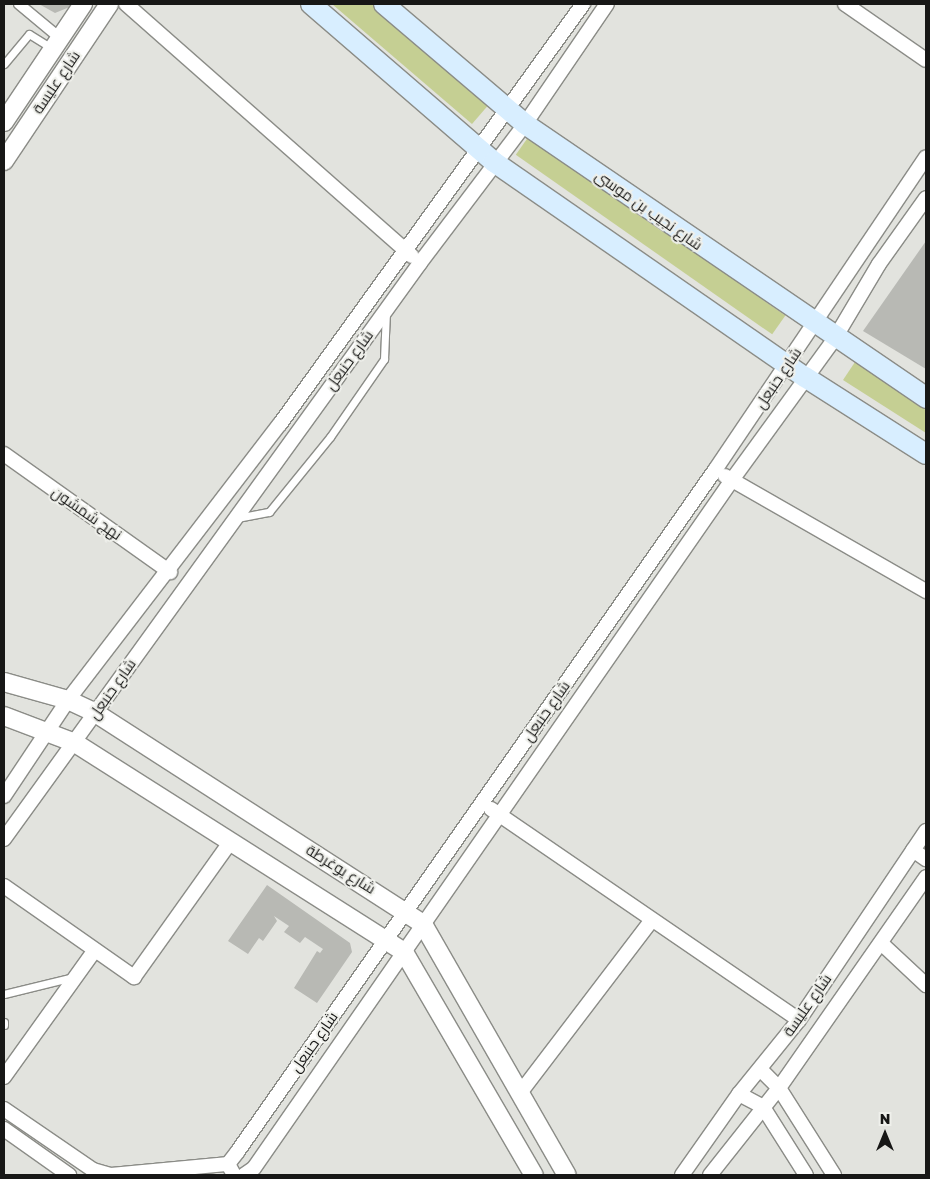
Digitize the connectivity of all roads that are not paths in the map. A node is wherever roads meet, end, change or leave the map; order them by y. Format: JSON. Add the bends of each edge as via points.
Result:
{"nodes":[{"id":1,"x":19,"y":4,"type":"edge"},
{"id":2,"x":83,"y":4,"type":"edge"},
{"id":3,"x":109,"y":4,"type":"edge"},
{"id":4,"x":126,"y":4,"type":"edge"},
{"id":5,"x":310,"y":4,"type":"edge"},
{"id":6,"x":384,"y":4,"type":"edge"},
{"id":7,"x":583,"y":4,"type":"edge"},
{"id":8,"x":607,"y":4,"type":"edge"},
{"id":9,"x":845,"y":4,"type":"edge"},
{"id":10,"x":57,"y":44,"type":"junction"},
{"id":11,"x":926,"y":60,"type":"edge"},
{"id":12,"x":4,"y":64,"type":"edge"},
{"id":13,"x":507,"y":108,"type":"junction"},
{"id":14,"x":4,"y":122,"type":"edge"},
{"id":15,"x":525,"y":124,"type":"junction"},
{"id":16,"x":476,"y":147,"type":"junction"},
{"id":17,"x":926,"y":157,"type":"edge"},
{"id":18,"x":4,"y":161,"type":"edge"},
{"id":19,"x":494,"y":162,"type":"junction"},
{"id":20,"x":926,"y":198,"type":"edge"},
{"id":21,"x":921,"y":218,"type":"edge"},
{"id":22,"x":405,"y":250,"type":"junction"},
{"id":23,"x":420,"y":263,"type":"junction"},
{"id":24,"x":386,"y":309,"type":"junction"},
{"id":25,"x":814,"y":325,"type":"junction"},
{"id":26,"x":835,"y":338,"type":"junction"},
{"id":27,"x":788,"y":365,"type":"junction"},
{"id":28,"x":805,"y":377,"type":"junction"},
{"id":29,"x":926,"y":398,"type":"edge"},
{"id":30,"x":4,"y":454,"type":"edge"},
{"id":31,"x":926,"y":454,"type":"edge"},
{"id":32,"x":715,"y":470,"type":"junction"},
{"id":33,"x":732,"y":480,"type":"junction"},
{"id":34,"x":234,"y":518,"type":"junction"},
{"id":35,"x":170,"y":572,"type":"junction"},
{"id":36,"x":926,"y":591,"type":"edge"},
{"id":37,"x":4,"y":682,"type":"edge"},
{"id":38,"x":68,"y":700,"type":"junction"},
{"id":39,"x":94,"y":712,"type":"junction"},
{"id":40,"x":4,"y":716,"type":"edge"},
{"id":41,"x":48,"y":731,"type":"junction"},
{"id":42,"x":75,"y":744,"type":"junction"},
{"id":43,"x":4,"y":796,"type":"edge"},
{"id":44,"x":482,"y":803,"type":"junction"},
{"id":45,"x":498,"y":814,"type":"junction"},
{"id":46,"x":926,"y":831,"type":"edge"},
{"id":47,"x":4,"y":839,"type":"edge"},
{"id":48,"x":231,"y":841,"type":"junction"},
{"id":49,"x":913,"y":850,"type":"junction"},
{"id":50,"x":926,"y":860,"type":"edge"},
{"id":51,"x":926,"y":877,"type":"edge"},
{"id":52,"x":4,"y":886,"type":"edge"},
{"id":53,"x":405,"y":910,"type":"junction"},
{"id":54,"x":651,"y":921,"type":"junction"},
{"id":55,"x":423,"y":924,"type":"junction"},
{"id":56,"x":386,"y":938,"type":"junction"},
{"id":57,"x":881,"y":943,"type":"junction"},
{"id":58,"x":95,"y":950,"type":"junction"},
{"id":59,"x":404,"y":952,"type":"junction"},
{"id":60,"x":77,"y":976,"type":"junction"},
{"id":61,"x":926,"y":986,"type":"edge"},
{"id":62,"x":4,"y":994,"type":"edge"},
{"id":63,"x":798,"y":1020,"type":"junction"},
{"id":64,"x":760,"y":1069,"type":"junction"},
{"id":65,"x":4,"y":1077,"type":"edge"},
{"id":66,"x":779,"y":1088,"type":"junction"},
{"id":67,"x":520,"y":1093,"type":"junction"},
{"id":68,"x":739,"y":1094,"type":"junction"},
{"id":69,"x":763,"y":1107,"type":"junction"},
{"id":70,"x":4,"y":1109,"type":"edge"},
{"id":71,"x":4,"y":1130,"type":"edge"},
{"id":72,"x":238,"y":1151,"type":"junction"},
{"id":73,"x":231,"y":1170,"type":"edge"},
{"id":74,"x":91,"y":1173,"type":"edge"},
{"id":75,"x":252,"y":1173,"type":"edge"},
{"id":76,"x":69,"y":1175,"type":"edge"},
{"id":77,"x":111,"y":1175,"type":"edge"},
{"id":78,"x":534,"y":1175,"type":"edge"},
{"id":79,"x":567,"y":1175,"type":"edge"},
{"id":80,"x":682,"y":1175,"type":"edge"},
{"id":81,"x":710,"y":1175,"type":"edge"},
{"id":82,"x":806,"y":1175,"type":"edge"},
{"id":83,"x":834,"y":1175,"type":"edge"}],
"edges":[{"from":1,"to":10,"type":"street"},
{"from":2,"to":10,"type":"street","name":"شارع عليسة"},
{"from":3,"to":18,"type":"street","name":"شارع عليسة"},
{"from":4,"to":22,"type":"street"},
{"from":5,"to":16,"type":"main road"},
{"from":6,"to":13,"type":"main road","name":"شارع نجيب بن موسى"},
{"from":7,"to":13,"type":"street","name":"شارع حنبعل"},
{"from":8,"to":15,"type":"street","name":"شارع حنبعل"},
{"from":9,"to":11,"type":"street"},
{"from":10,"to":12,"type":"lane","via":[[29,34]]},
{"from":10,"to":14,"type":"street","name":"شارع عليسة"},
{"from":13,"to":15,"type":"main road","name":"شارع نجيب بن موسى"},
{"from":13,"to":16,"type":"street","name":"شارع حنبعل"},
{"from":15,"to":19,"type":"street","name":"شارع حنبعل"},
{"from":15,"to":25,"type":"main road","name":"شارع نجيب بن موسى"},
{"from":16,"to":19,"type":"main road"},
{"from":16,"to":22,"type":"street","name":"شارع حنبعل"},
{"from":17,"to":25,"type":"street","name":"شارع حنبعل"},
{"from":19,"to":23,"type":"street","name":"شارع حنبعل"},
{"from":19,"to":27,"type":"main road"},
{"from":20,"to":21,"type":"street","name":"شارع حنبعل"},
{"from":21,"to":26,"type":"street","name":"شارع حنبعل","via":[[879,264]]},
{"from":22,"to":23,"type":"street"},
{"from":22,"to":35,"type":"street","name":"شارع حنبعل"},
{"from":23,"to":24,"type":"street","name":"شارع حنبعل"},
{"from":24,"to":34,"type":"street","name":"شارع حنبعل"},
{"from":24,"to":34,"type":"lane","via":[[384,359],[330,437],[269,512]]},
{"from":25,"to":26,"type":"main road","name":"شارع نجيب بن موسى"},
{"from":25,"to":27,"type":"street","name":"شارع حنبعل"},
{"from":26,"to":28,"type":"street","name":"شارع حنبعل"},
{"from":26,"to":29,"type":"main road","name":"شارع نجيب بن موسى"},
{"from":27,"to":28,"type":"main road"},
{"from":27,"to":32,"type":"street","name":"شارع حنبعل"},
{"from":28,"to":31,"type":"main road"},
{"from":28,"to":33,"type":"street","name":"شارع حنبعل"},
{"from":30,"to":35,"type":"street","name":"نهج شمشون"},
{"from":32,"to":33,"type":"street"},
{"from":32,"to":44,"type":"street","name":"شارع حنبعل"},
{"from":33,"to":36,"type":"street"},
{"from":33,"to":45,"type":"street","name":"شارع حنبعل"},
{"from":34,"to":39,"type":"street","name":"شارع حنبعل"},
{"from":35,"to":38,"type":"street","name":"شارع حنبعل"},
{"from":37,"to":38,"type":"street","name":"شارع يوغرطة"},
{"from":38,"to":39,"type":"street","name":"شارع يوغرطة"},
{"from":38,"to":41,"type":"street","name":"شارع حنبعل"},
{"from":39,"to":42,"type":"street","name":"شارع حنبعل"},
{"from":39,"to":53,"type":"street","name":"شارع يوغرطة"},
{"from":40,"to":41,"type":"street"},
{"from":41,"to":42,"type":"street"},
{"from":41,"to":43,"type":"street","name":"شارع حنبعل"},
{"from":42,"to":47,"type":"street","name":"شارع حنبعل"},
{"from":42,"to":48,"type":"street"},
{"from":44,"to":45,"type":"street"},
{"from":44,"to":53,"type":"street","name":"شارع حنبعل"},
{"from":45,"to":54,"type":"street"},
{"from":45,"to":55,"type":"street","name":"شارع حنبعل"},
{"from":46,"to":49,"type":"street","name":"شارع عليسة"},
{"from":48,"to":56,"type":"street"},
{"from":48,"to":58,"type":"street","via":[[134,977]]},
{"from":49,"to":50,"type":"street"},
{"from":49,"to":63,"type":"street","name":"شارع عليسة"},
{"from":51,"to":57,"type":"street","name":"شارع عليسة"},
{"from":52,"to":58,"type":"street"},
{"from":53,"to":55,"type":"street","name":"شارع يوغرطة"},
{"from":53,"to":56,"type":"street","name":"شارع حنبعل"},
{"from":54,"to":63,"type":"street"},
{"from":54,"to":67,"type":"street"},
{"from":55,"to":59,"type":"street","name":"شارع حنبعل"},
{"from":55,"to":67,"type":"street","name":"شارع يوغرطة"},
{"from":56,"to":59,"type":"street"},
{"from":56,"to":72,"type":"street","name":"شارع حنبعل"},
{"from":57,"to":61,"type":"street"},
{"from":57,"to":66,"type":"street","name":"شارع عليسة"},
{"from":58,"to":60,"type":"street"},
{"from":59,"to":75,"type":"street","name":"شارع حنبعل"},
{"from":59,"to":78,"type":"street"},
{"from":60,"to":62,"type":"lane"},
{"from":60,"to":65,"type":"street"},
{"from":63,"to":64,"type":"street","name":"شارع عليسة"},
{"from":64,"to":66,"type":"street"},
{"from":64,"to":68,"type":"street","name":"شارع عليسة"},
{"from":66,"to":69,"type":"street","name":"شارع عليسة"},
{"from":66,"to":83,"type":"street"},
{"from":67,"to":79,"type":"street","name":"شارع يوغرطة"},
{"from":68,"to":69,"type":"street"},
{"from":68,"to":80,"type":"street","name":"شارع عليسة"},
{"from":69,"to":81,"type":"street","name":"شارع عليسة"},
{"from":69,"to":82,"type":"street"},
{"from":70,"to":74,"type":"street","name":"شارع حنبعل"},
{"from":71,"to":76,"type":"street"},
{"from":72,"to":73,"type":"street","name":"شارع حنبعل"},
{"from":72,"to":75,"type":"street"},
{"from":73,"to":77,"type":"street","name":"شارع حنبعل"},
{"from":74,"to":77,"type":"street","name":"شارع حنبعل"}]}
